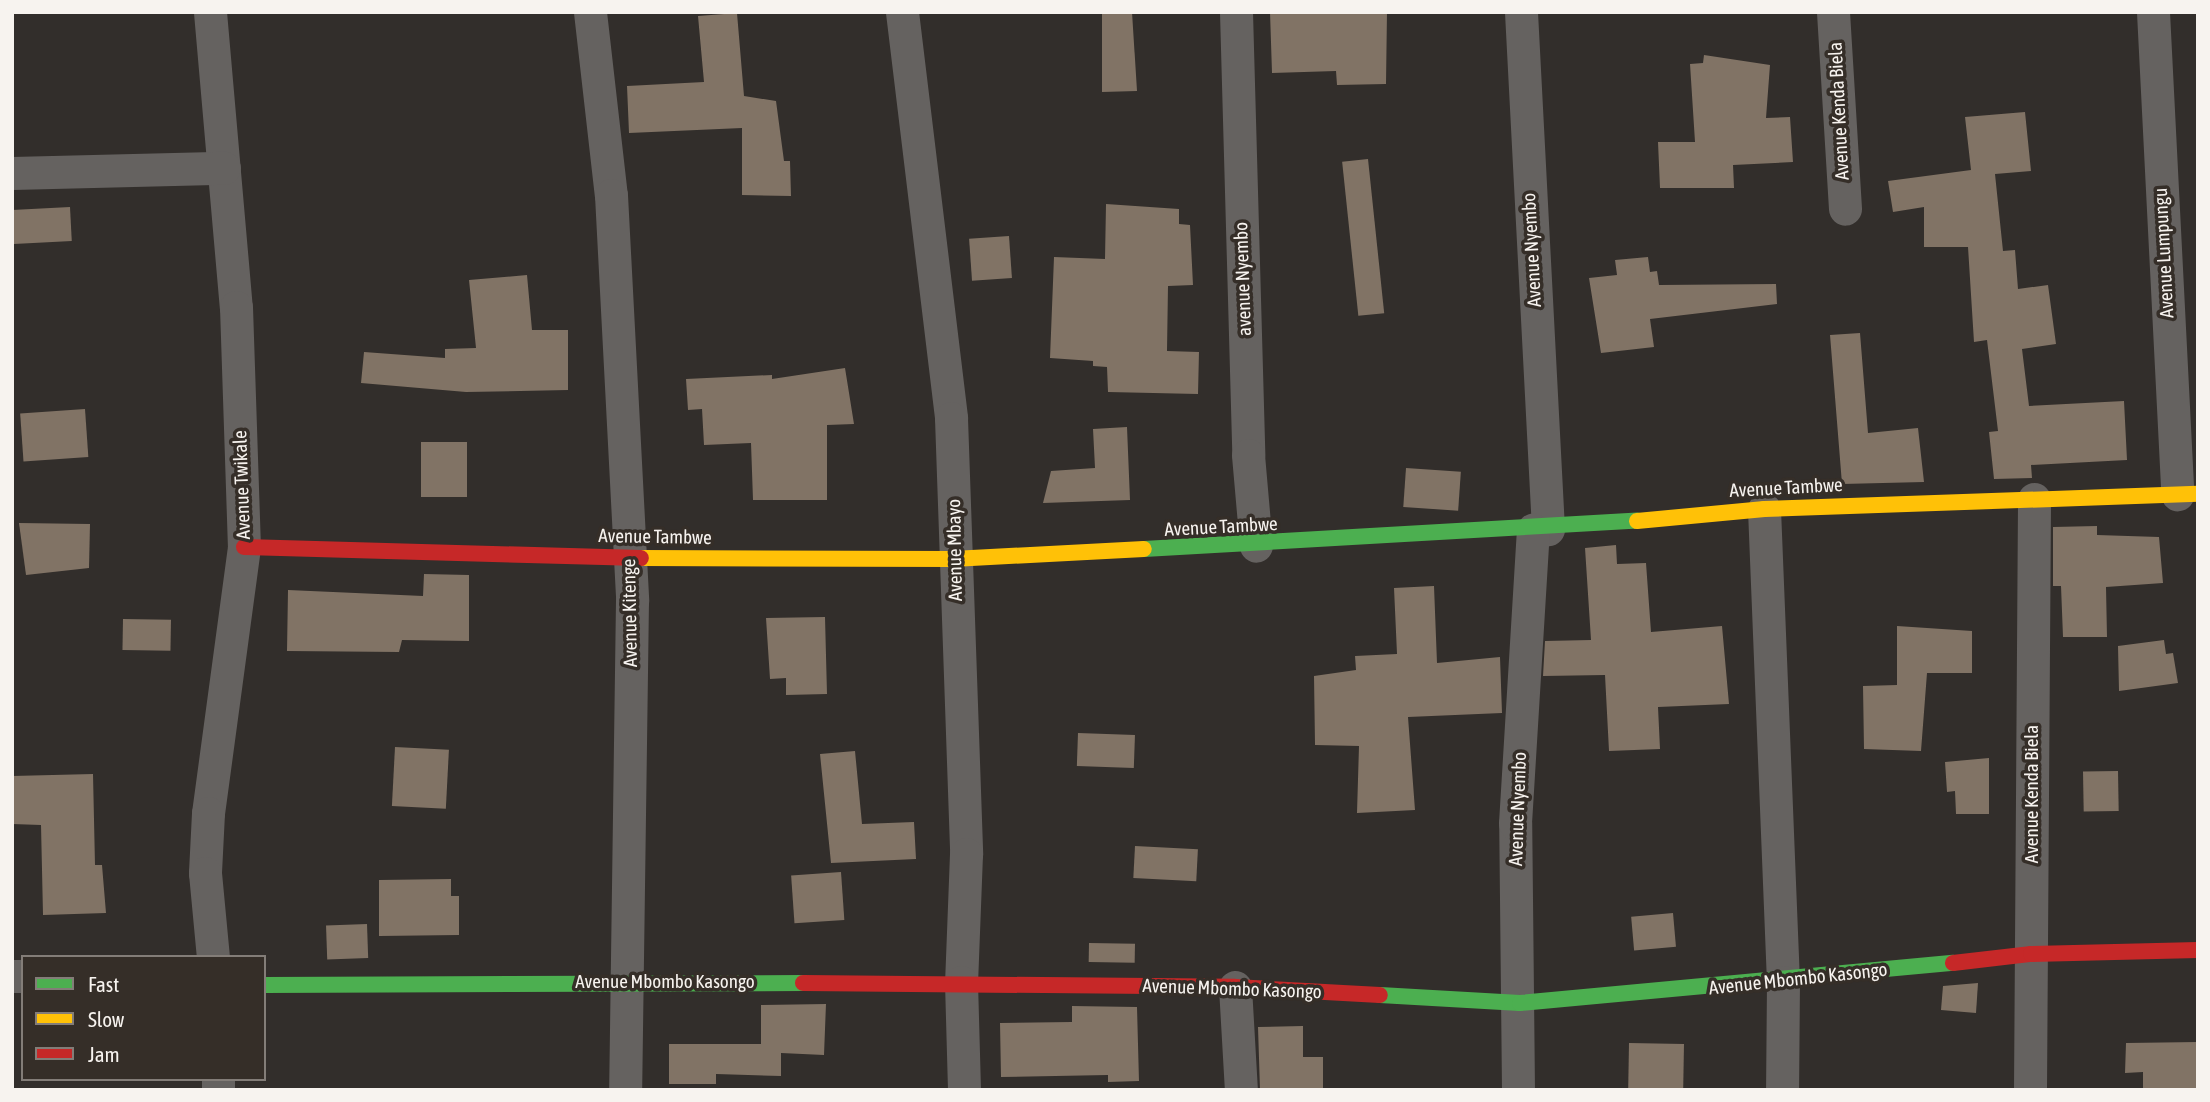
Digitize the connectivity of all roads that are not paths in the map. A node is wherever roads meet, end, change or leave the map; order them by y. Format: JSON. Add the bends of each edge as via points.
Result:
{"nodes":[{"id":1,"x":210,"y":12,"type":"edge"},
{"id":2,"x":590,"y":12,"type":"edge"},
{"id":3,"x":902,"y":12,"type":"edge"},
{"id":4,"x":1236,"y":12,"type":"edge"},
{"id":5,"x":1521,"y":12,"type":"edge"},
{"id":6,"x":1833,"y":12,"type":"edge"},
{"id":7,"x":2153,"y":12,"type":"edge"},
{"id":8,"x":224,"y":168,"type":"junction"},
{"id":9,"x":12,"y":173,"type":"edge"},
{"id":10,"x":1845,"y":209,"type":"dead end"},
{"id":11,"x":2187,"y":494,"type":"edge"},
{"id":12,"x":2034,"y":499,"type":"junction"},
{"id":13,"x":1764,"y":509,"type":"junction"},
{"id":14,"x":1540,"y":529,"type":"junction"},
{"id":15,"x":1256,"y":546,"type":"junction"},
{"id":16,"x":244,"y":547,"type":"junction"},
{"id":17,"x":629,"y":558,"type":"junction"},
{"id":18,"x":953,"y":559,"type":"junction"},
{"id":19,"x":2198,"y":950,"type":"edge"},
{"id":20,"x":2031,"y":954,"type":"junction"},
{"id":21,"x":213,"y":955,"type":"edge"},
{"id":22,"x":628,"y":981,"type":"junction"},
{"id":23,"x":961,"y":982,"type":"junction"},
{"id":24,"x":1783,"y":982,"type":"junction"},
{"id":25,"x":266,"y":985,"type":"edge"},
{"id":26,"x":1236,"y":987,"type":"junction"},
{"id":27,"x":1520,"y":1003,"type":"junction"},
{"id":28,"x":625,"y":1090,"type":"edge"},
{"id":29,"x":964,"y":1090,"type":"edge"},
{"id":30,"x":1241,"y":1090,"type":"edge"},
{"id":31,"x":1518,"y":1090,"type":"edge"},
{"id":32,"x":1782,"y":1090,"type":"edge"},
{"id":33,"x":2030,"y":1090,"type":"edge"}],
"edges":[{"from":1,"to":8,"type":"street","name":"Avenue Twikale"},
{"from":2,"to":17,"type":"street","name":"Avenue Kitenge","via":[[611,195]]},
{"from":3,"to":18,"type":"street","name":"Avenue Mbayo","via":[[951,418]]},
{"from":4,"to":15,"type":"street","name":"avenue Nyembo","via":[[1248,455]]},
{"from":5,"to":14,"type":"street","name":"Avenue Nyembo"},
{"from":6,"to":10,"type":"street","name":"Avenue Kenda Biela"},
{"from":7,"to":11,"type":"street","name":"Avenue Lumpungu"},
{"from":8,"to":9,"type":"street"},
{"from":8,"to":16,"type":"street","name":"Avenue Twikale","via":[[236,307]]},
{"from":11,"to":12,"type":"street","name":"Avenue Tambwe"},
{"from":12,"to":13,"type":"street","name":"Avenue Tambwe"},
{"from":12,"to":20,"type":"street","name":"Avenue Kenda Biela"},
{"from":13,"to":14,"type":"street","name":"Avenue Tambwe"},
{"from":13,"to":24,"type":"street"},
{"from":14,"to":15,"type":"street","name":"Avenue Tambwe"},
{"from":14,"to":27,"type":"street","name":"Avenue Nyembo","via":[[1515,823]]},
{"from":15,"to":18,"type":"street","name":"Avenue Tambwe"},
{"from":16,"to":17,"type":"street","name":"Avenue Tambwe"},
{"from":16,"to":21,"type":"street","name":"Avenue Twikale","via":[[208,813],[205,873]]},
{"from":17,"to":18,"type":"street","name":"Avenue Tambwe"},
{"from":17,"to":22,"type":"street","name":"Avenue Kitenge"},
{"from":18,"to":23,"type":"street","name":"Avenue Mbayo","via":[[966,854]]},
{"from":19,"to":20,"type":"street","name":"Avenue Mbombo Kasongo"},
{"from":20,"to":24,"type":"street","name":"Avenue Mbombo Kasongo"},
{"from":20,"to":33,"type":"street","name":"Avenue Kenda Biela"},
{"from":22,"to":23,"type":"street","name":"Avenue Mbombo Kasongo"},
{"from":22,"to":25,"type":"street","name":"Avenue Mbombo Kasongo"},
{"from":22,"to":28,"type":"street","name":"Avenue Kitenge"},
{"from":23,"to":26,"type":"street","name":"Avenue Mbombo Kasongo"},
{"from":23,"to":29,"type":"street","name":"Avenue Mbayo"},
{"from":24,"to":27,"type":"street","name":"Avenue Mbombo Kasongo"},
{"from":24,"to":32,"type":"street"},
{"from":26,"to":27,"type":"street","name":"Avenue Mbombo Kasongo"},
{"from":26,"to":30,"type":"street"},
{"from":27,"to":31,"type":"street","name":"Avenue Nyembo"}]}
